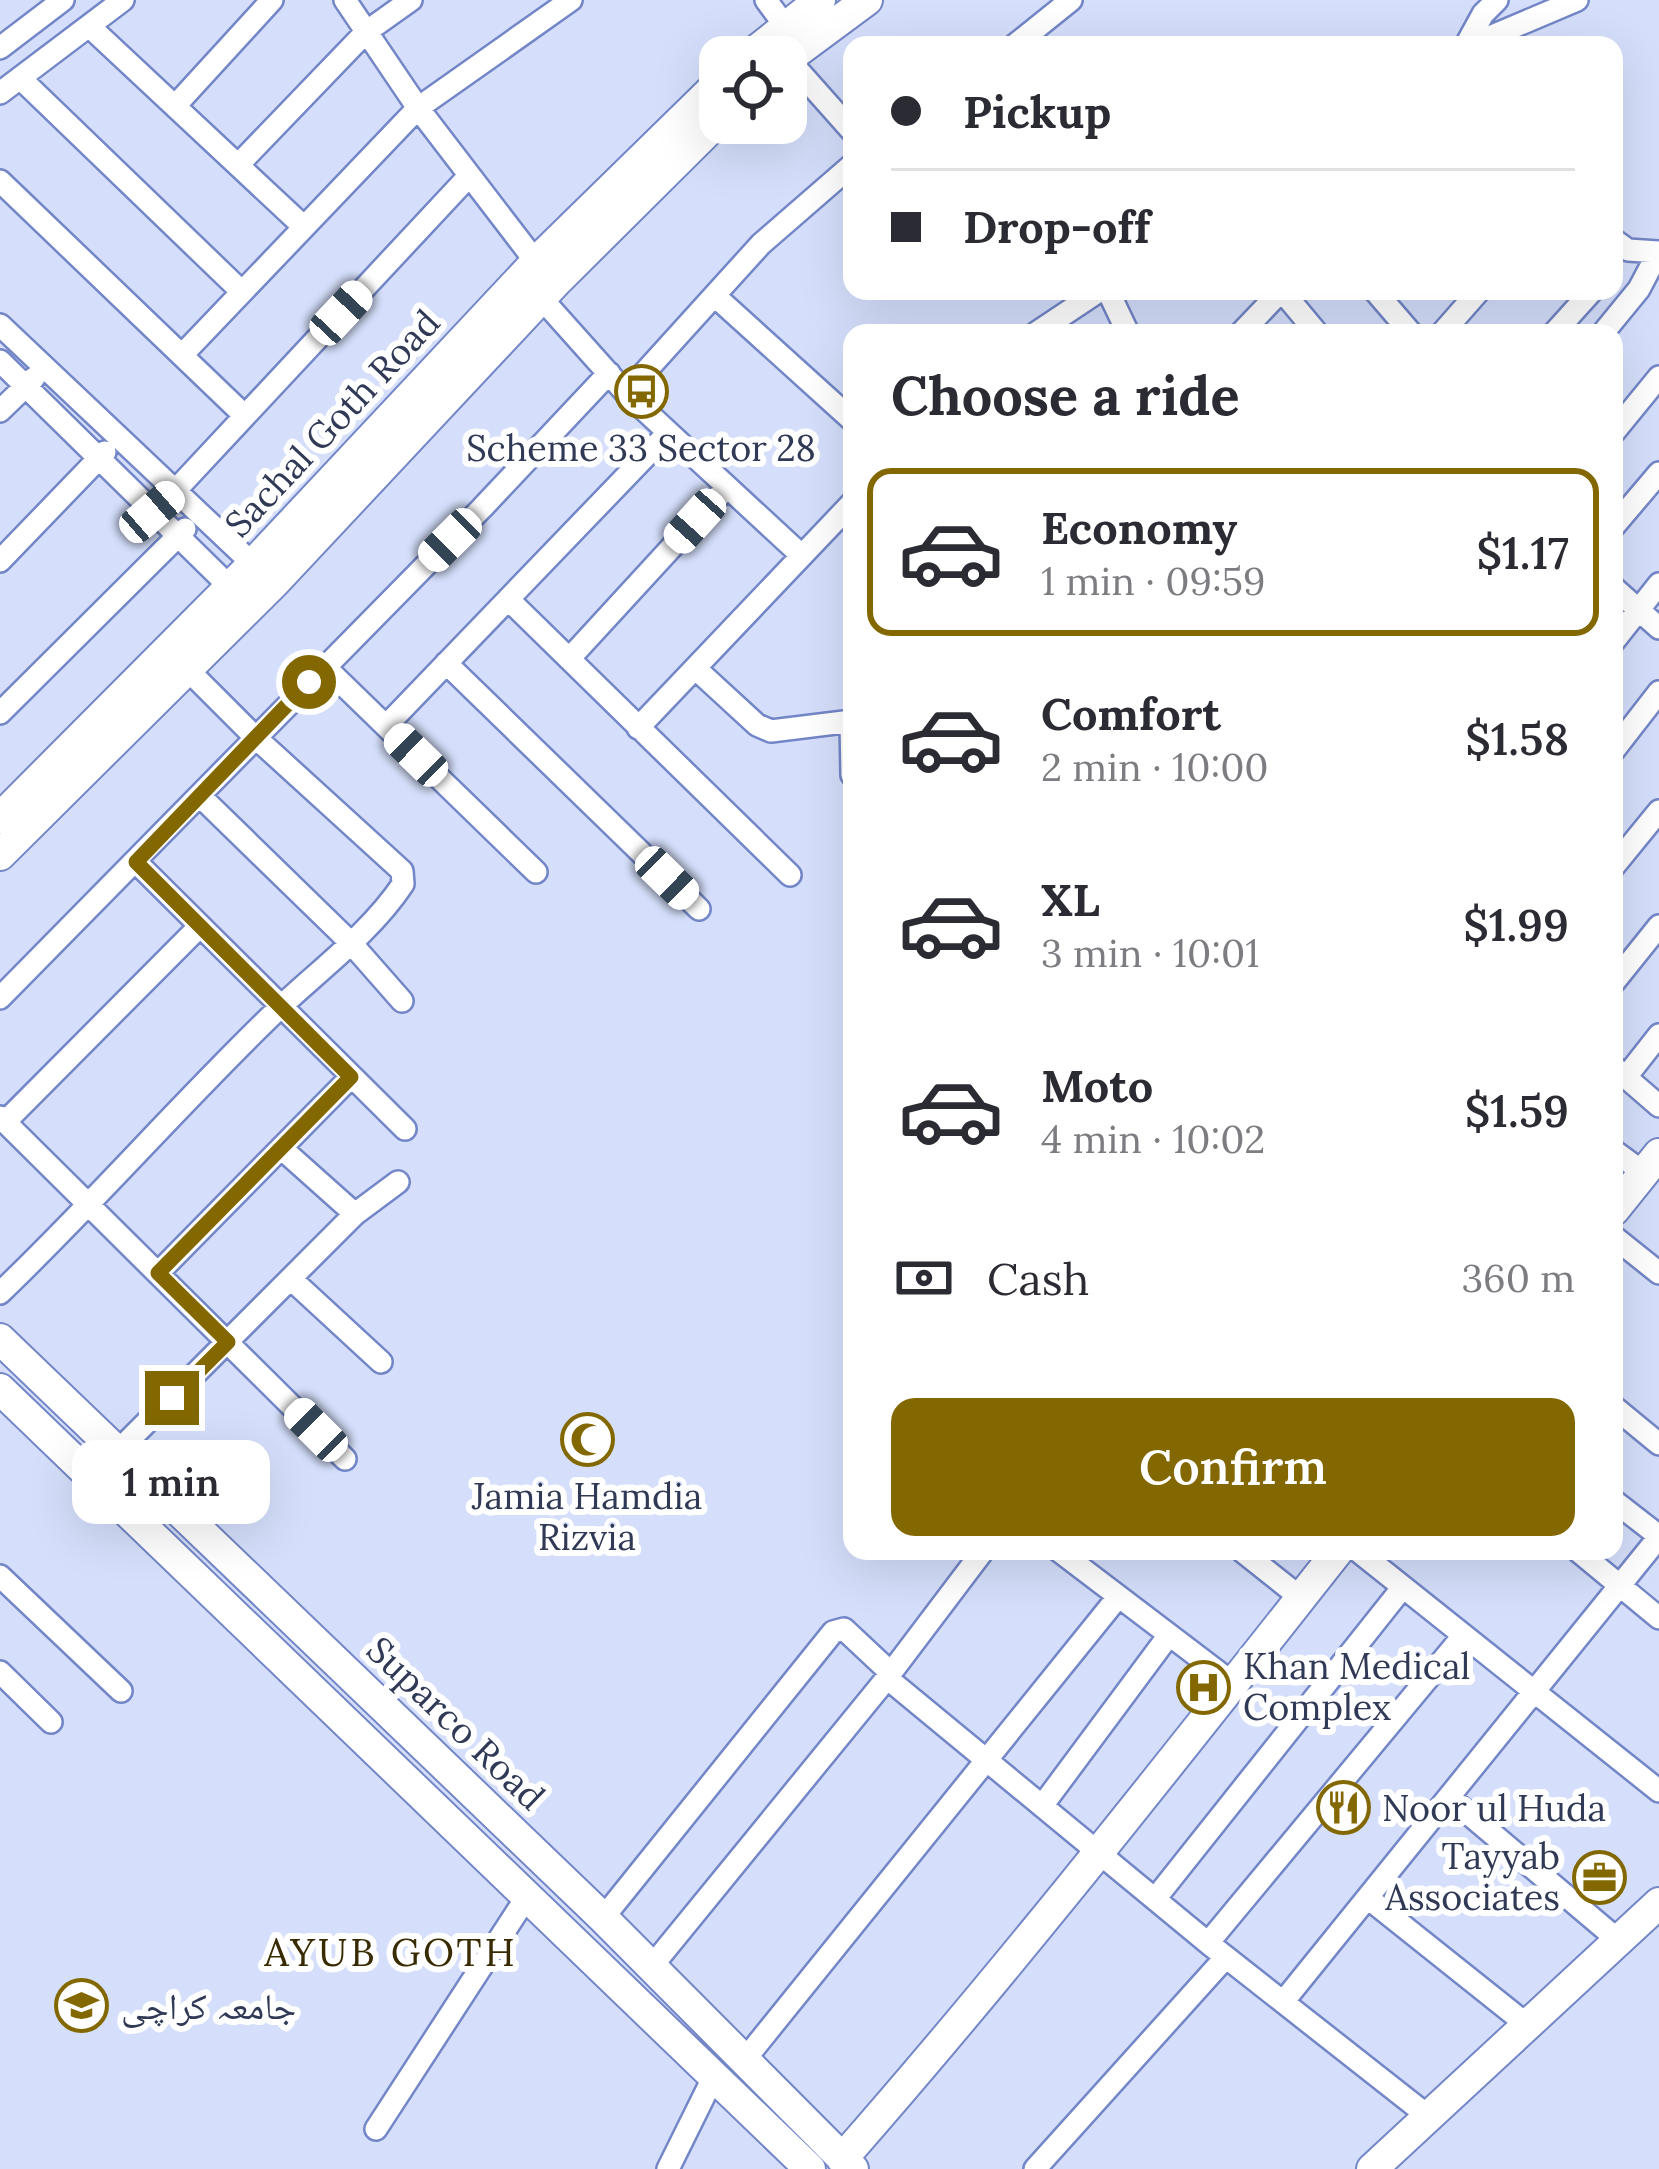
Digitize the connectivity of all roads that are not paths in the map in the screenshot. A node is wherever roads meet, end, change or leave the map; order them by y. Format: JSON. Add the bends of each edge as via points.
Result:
{"nodes":[{"id":1,"x":63,"y":0,"type":"edge"},
{"id":2,"x":123,"y":0,"type":"edge"},
{"id":3,"x":272,"y":0,"type":"edge"},
{"id":4,"x":345,"y":0,"type":"edge"},
{"id":5,"x":411,"y":0,"type":"edge"},
{"id":6,"x":571,"y":0,"type":"edge"},
{"id":7,"x":820,"y":0,"type":"edge"},
{"id":8,"x":867,"y":0,"type":"edge"},
{"id":9,"x":1071,"y":0,"type":"edge"},
{"id":10,"x":1497,"y":0,"type":"edge"},
{"id":11,"x":1577,"y":0,"type":"edge"},
{"id":12,"x":89,"y":26,"type":"junction"},
{"id":13,"x":367,"y":32,"type":"junction"},
{"id":14,"x":788,"y":36,"type":"edge"},
{"id":15,"x":791,"y":36,"type":"edge"},
{"id":16,"x":1027,"y":36,"type":"edge"},
{"id":17,"x":1472,"y":36,"type":"edge"},
{"id":18,"x":1490,"y":36,"type":"edge"},
{"id":19,"x":0,"y":48,"type":"edge"},
{"id":20,"x":807,"y":69,"type":"edge"},
{"id":21,"x":20,"y":78,"type":"junction"},
{"id":22,"x":0,"y":93,"type":"edge"},
{"id":23,"x":699,"y":103,"type":"edge"},
{"id":24,"x":175,"y":106,"type":"junction"},
{"id":25,"x":418,"y":108,"type":"junction"},
{"id":26,"x":843,"y":119,"type":"edge"},
{"id":27,"x":699,"y":140,"type":"edge"},
{"id":28,"x":238,"y":165,"type":"junction"},
{"id":29,"x":843,"y":173,"type":"edge"},
{"id":30,"x":469,"y":176,"type":"junction"},
{"id":31,"x":0,"y":181,"type":"edge"},
{"id":32,"x":304,"y":227,"type":"junction"},
{"id":33,"x":1623,"y":252,"type":"edge"},
{"id":34,"x":1659,"y":253,"type":"edge"},
{"id":35,"x":536,"y":262,"type":"junction"},
{"id":36,"x":242,"y":292,"type":"junction"},
{"id":37,"x":715,"y":296,"type":"junction"},
{"id":38,"x":542,"y":298,"type":"junction"},
{"id":39,"x":1089,"y":300,"type":"edge"},
{"id":40,"x":1272,"y":300,"type":"edge"},
{"id":41,"x":1289,"y":300,"type":"edge"},
{"id":42,"x":1383,"y":300,"type":"edge"},
{"id":43,"x":1471,"y":300,"type":"edge"},
{"id":44,"x":1584,"y":300,"type":"edge"},
{"id":45,"x":1051,"y":324,"type":"edge"},
{"id":46,"x":1250,"y":324,"type":"edge"},
{"id":47,"x":1309,"y":324,"type":"edge"},
{"id":48,"x":1403,"y":324,"type":"edge"},
{"id":49,"x":1450,"y":324,"type":"edge"},
{"id":50,"x":1562,"y":324,"type":"edge"},
{"id":51,"x":1611,"y":324,"type":"edge"},
{"id":52,"x":0,"y":325,"type":"edge"},
{"id":53,"x":182,"y":355,"type":"junction"},
{"id":54,"x":0,"y":362,"type":"edge"},
{"id":55,"x":45,"y":368,"type":"junction"},
{"id":56,"x":609,"y":373,"type":"junction"},
{"id":57,"x":1659,"y":377,"type":"edge"},
{"id":58,"x":24,"y":386,"type":"junction"},
{"id":59,"x":626,"y":393,"type":"junction"},
{"id":60,"x":0,"y":411,"type":"edge"},
{"id":61,"x":843,"y":412,"type":"edge"},
{"id":62,"x":245,"y":416,"type":"junction"},
{"id":63,"x":1623,"y":421,"type":"edge"},
{"id":64,"x":668,"y":433,"type":"junction"},
{"id":65,"x":118,"y":438,"type":"junction"},
{"id":66,"x":98,"y":459,"type":"junction"},
{"id":67,"x":1659,"y":473,"type":"edge"},
{"id":68,"x":727,"y":487,"type":"junction"},
{"id":69,"x":174,"y":492,"type":"junction"},
{"id":70,"x":843,"y":511,"type":"edge"},
{"id":71,"x":152,"y":512,"type":"junction"},
{"id":72,"x":1623,"y":515,"type":"edge"},
{"id":73,"x":199,"y":516,"type":"junction"},
{"id":74,"x":176,"y":537,"type":"junction"},
{"id":75,"x":800,"y":554,"type":"junction"},
{"id":76,"x":0,"y":561,"type":"edge"},
{"id":77,"x":253,"y":564,"type":"junction"},
{"id":78,"x":1659,"y":584,"type":"edge"},
{"id":79,"x":230,"y":586,"type":"junction"},
{"id":80,"x":1623,"y":596,"type":"edge"},
{"id":81,"x":508,"y":599,"type":"junction"},
{"id":82,"x":1638,"y":610,"type":"junction"},
{"id":83,"x":1659,"y":628,"type":"edge"},
{"id":84,"x":1623,"y":629,"type":"edge"},
{"id":85,"x":569,"y":659,"type":"junction"},
{"id":86,"x":178,"y":660,"type":"junction"},
{"id":87,"x":446,"y":663,"type":"junction"},
{"id":88,"x":325,"y":667,"type":"junction"},
{"id":89,"x":695,"y":668,"type":"junction"},
{"id":90,"x":1659,"y":692,"type":"edge"},
{"id":91,"x":0,"y":713,"type":"edge"},
{"id":92,"x":843,"y":722,"type":"edge"},
{"id":93,"x":386,"y":726,"type":"junction"},
{"id":94,"x":638,"y":728,"type":"junction"},
{"id":95,"x":256,"y":738,"type":"junction"},
{"id":96,"x":1623,"y":738,"type":"edge"},
{"id":97,"x":200,"y":796,"type":"junction"},
{"id":98,"x":1659,"y":811,"type":"edge"},
{"id":99,"x":0,"y":818,"type":"edge"},
{"id":100,"x":0,"y":855,"type":"edge"},
{"id":101,"x":1623,"y":855,"type":"edge"},
{"id":102,"x":136,"y":862,"type":"junction"},
{"id":103,"x":536,"y":872,"type":"dead end"},
{"id":104,"x":790,"y":875,"type":"dead end"},
{"id":105,"x":699,"y":908,"type":"dead end"},
{"id":106,"x":200,"y":926,"type":"junction"},
{"id":107,"x":1659,"y":926,"type":"edge"},
{"id":108,"x":351,"y":943,"type":"junction"},
{"id":109,"x":1623,"y":971,"type":"edge"},
{"id":110,"x":0,"y":998,"type":"edge"},
{"id":111,"x":402,"y":1001,"type":"dead end"},
{"id":112,"x":282,"y":1006,"type":"junction"},
{"id":113,"x":1659,"y":1035,"type":"edge"},
{"id":114,"x":1623,"y":1069,"type":"edge"},
{"id":115,"x":1623,"y":1075,"type":"edge"},
{"id":116,"x":351,"y":1077,"type":"junction"},
{"id":117,"x":1659,"y":1106,"type":"edge"},
{"id":118,"x":3,"y":1120,"type":"edge"},
{"id":119,"x":405,"y":1130,"type":"dead end"},
{"id":120,"x":281,"y":1148,"type":"junction"},
{"id":121,"x":1651,"y":1163,"type":"edge"},
{"id":122,"x":398,"y":1182,"type":"dead end"},
{"id":123,"x":1623,"y":1199,"type":"edge"},
{"id":124,"x":90,"y":1206,"type":"junction"},
{"id":125,"x":355,"y":1214,"type":"junction"},
{"id":126,"x":1623,"y":1244,"type":"edge"},
{"id":127,"x":158,"y":1273,"type":"junction"},
{"id":128,"x":1659,"y":1273,"type":"edge"},
{"id":129,"x":291,"y":1279,"type":"junction"},
{"id":130,"x":0,"y":1293,"type":"edge"},
{"id":131,"x":0,"y":1339,"type":"edge"},
{"id":132,"x":228,"y":1342,"type":"junction"},
{"id":133,"x":381,"y":1362,"type":"dead end"},
{"id":134,"x":0,"y":1389,"type":"edge"},
{"id":135,"x":1623,"y":1414,"type":"edge"},
{"id":136,"x":1659,"y":1444,"type":"edge"},
{"id":137,"x":115,"y":1453,"type":"junction"},
{"id":138,"x":345,"y":1459,"type":"dead end"},
{"id":139,"x":92,"y":1478,"type":"junction"},
{"id":140,"x":1623,"y":1508,"type":"edge"},
{"id":141,"x":1659,"y":1537,"type":"edge"},
{"id":142,"x":955,"y":1560,"type":"edge"},
{"id":143,"x":976,"y":1560,"type":"edge"},
{"id":144,"x":1071,"y":1560,"type":"edge"},
{"id":145,"x":1253,"y":1560,"type":"edge"},
{"id":146,"x":1331,"y":1560,"type":"edge"},
{"id":147,"x":1369,"y":1560,"type":"edge"},
{"id":148,"x":1589,"y":1560,"type":"edge"},
{"id":149,"x":0,"y":1576,"type":"edge"},
{"id":150,"x":958,"y":1584,"type":"junction"},
{"id":151,"x":1620,"y":1585,"type":"junction"},
{"id":152,"x":1403,"y":1587,"type":"junction"},
{"id":153,"x":1118,"y":1597,"type":"junction"},
{"id":154,"x":1301,"y":1598,"type":"junction"},
{"id":155,"x":1659,"y":1618,"type":"edge"},
{"id":156,"x":1169,"y":1635,"type":"junction"},
{"id":157,"x":1463,"y":1636,"type":"junction"},
{"id":158,"x":0,"y":1672,"type":"edge"},
{"id":159,"x":889,"y":1675,"type":"junction"},
{"id":160,"x":1234,"y":1684,"type":"junction"},
{"id":161,"x":121,"y":1691,"type":"dead end"},
{"id":162,"x":1533,"y":1691,"type":"junction"},
{"id":163,"x":51,"y":1722,"type":"dead end"},
{"id":164,"x":987,"y":1761,"type":"junction"},
{"id":165,"x":1659,"y":1791,"type":"edge"},
{"id":166,"x":1450,"y":1798,"type":"junction"},
{"id":167,"x":1042,"y":1806,"type":"junction"},
{"id":168,"x":1099,"y":1854,"type":"junction"},
{"id":169,"x":526,"y":1898,"type":"junction"},
{"id":170,"x":1368,"y":1898,"type":"junction"},
{"id":171,"x":1155,"y":1899,"type":"junction"},
{"id":172,"x":1659,"y":1903,"type":"edge"},
{"id":173,"x":598,"y":1912,"type":"junction"},
{"id":174,"x":566,"y":1936,"type":"junction"},
{"id":175,"x":1618,"y":1940,"type":"junction"},
{"id":176,"x":1217,"y":1950,"type":"junction"},
{"id":177,"x":652,"y":1966,"type":"junction"},
{"id":178,"x":1283,"y":2002,"type":"junction"},
{"id":179,"x":1526,"y":2024,"type":"junction"},
{"id":180,"x":746,"y":2058,"type":"junction"},
{"id":181,"x":713,"y":2078,"type":"junction"},
{"id":182,"x":1428,"y":2116,"type":"junction"},
{"id":183,"x":376,"y":2128,"type":"dead end"},
{"id":184,"x":848,"y":2164,"type":"edge"},
{"id":185,"x":668,"y":2169,"type":"edge"},
{"id":186,"x":810,"y":2169,"type":"edge"},
{"id":187,"x":1035,"y":2169,"type":"edge"},
{"id":188,"x":1372,"y":2169,"type":"edge"}],
"edges":[{"from":1,"to":19,"type":"street"},
{"from":2,"to":12,"type":"street"},
{"from":3,"to":24,"type":"street"},
{"from":4,"to":13,"type":"street"},
{"from":5,"to":13,"type":"street"},
{"from":6,"to":25,"type":"street"},
{"from":7,"to":14,"type":"street"},
{"from":8,"to":15,"type":"street"},
{"from":9,"to":16,"type":"street"},
{"from":10,"to":17,"type":"street"},
{"from":11,"to":18,"type":"street"},
{"from":12,"to":21,"type":"street"},
{"from":12,"to":24,"type":"street"},
{"from":13,"to":25,"type":"street"},
{"from":13,"to":28,"type":"street"},
{"from":20,"to":26,"type":"street"},
{"from":21,"to":22,"type":"street"},
{"from":21,"to":36,"type":"street"},
{"from":23,"to":35,"type":"street","name":"Sachal Goth Road"},
{"from":24,"to":28,"type":"street"},
{"from":25,"to":30,"type":"street"},
{"from":25,"to":32,"type":"street"},
{"from":27,"to":38,"type":"street","name":"Sachal Goth Road"},
{"from":28,"to":32,"type":"street"},
{"from":29,"to":37,"type":"street"},
{"from":30,"to":35,"type":"street"},
{"from":30,"to":62,"type":"street"},
{"from":31,"to":53,"type":"street"},
{"from":32,"to":36,"type":"street"},
{"from":33,"to":34,"type":"street"},
{"from":34,"to":51,"type":"street"},
{"from":35,"to":77,"type":"street","name":"Sachal Goth Road"},
{"from":36,"to":53,"type":"street"},
{"from":37,"to":59,"type":"street"},
{"from":37,"to":61,"type":"street"},
{"from":38,"to":56,"type":"street"},
{"from":38,"to":86,"type":"street","name":"Sachal Goth Road"},
{"from":39,"to":45,"type":"street"},
{"from":40,"to":46,"type":"street"},
{"from":41,"to":47,"type":"street"},
{"from":42,"to":48,"type":"street"},
{"from":43,"to":49,"type":"street"},
{"from":44,"to":50,"type":"street"},
{"from":52,"to":55,"type":"street"},
{"from":53,"to":62,"type":"street"},
{"from":54,"to":58,"type":"street"},
{"from":55,"to":58,"type":"street"},
{"from":55,"to":65,"type":"street"},
{"from":56,"to":59,"type":"street"},
{"from":56,"to":88,"type":"street"},
{"from":57,"to":63,"type":"street"},
{"from":58,"to":60,"type":"street"},
{"from":58,"to":66,"type":"street"},
{"from":59,"to":64,"type":"street"},
{"from":62,"to":69,"type":"street"},
{"from":64,"to":68,"type":"street"},
{"from":64,"to":81,"type":"street"},
{"from":65,"to":66,"type":"street"},
{"from":65,"to":69,"type":"street"},
{"from":66,"to":71,"type":"street"},
{"from":66,"to":76,"type":"street"},
{"from":67,"to":72,"type":"street"},
{"from":68,"to":75,"type":"street"},
{"from":68,"to":85,"type":"street"},
{"from":69,"to":71,"type":"street"},
{"from":69,"to":73,"type":"street"},
{"from":70,"to":75,"type":"street"},
{"from":71,"to":74,"type":"street"},
{"from":73,"to":74,"type":"street"},
{"from":73,"to":77,"type":"street"},
{"from":74,"to":79,"type":"street"},
{"from":74,"to":91,"type":"street"},
{"from":75,"to":89,"type":"street"},
{"from":77,"to":79,"type":"street","name":"Sachal Goth Road"},
{"from":78,"to":82,"type":"street"},
{"from":79,"to":86,"type":"street","name":"Sachal Goth Road"},
{"from":80,"to":82,"type":"street"},
{"from":81,"to":85,"type":"street"},
{"from":81,"to":87,"type":"street"},
{"from":82,"to":83,"type":"street"},
{"from":82,"to":84,"type":"street"},
{"from":85,"to":94,"type":"street"},
{"from":86,"to":95,"type":"street"},
{"from":86,"to":99,"type":"street","name":"Sachal Goth Road"},
{"from":86,"to":100,"type":"street","name":"Sachal Goth Road"},
{"from":87,"to":93,"type":"street"},
{"from":87,"to":105,"type":"street"},
{"from":88,"to":93,"type":"street"},
{"from":88,"to":95,"type":"street"},
{"from":89,"to":92,"type":"street","via":[[772,730]]},
{"from":89,"to":94,"type":"street"},
{"from":90,"to":96,"type":"street"},
{"from":93,"to":103,"type":"street"},
{"from":94,"to":104,"type":"street"},
{"from":95,"to":97,"type":"street"},
{"from":95,"to":108,"type":"street","via":[[402,871],[398,891]]},
{"from":97,"to":102,"type":"street"},
{"from":97,"to":108,"type":"street"},
{"from":98,"to":101,"type":"street"},
{"from":102,"to":106,"type":"street"},
{"from":102,"to":110,"type":"street"},
{"from":106,"to":112,"type":"street"},
{"from":106,"to":118,"type":"street"},
{"from":107,"to":109,"type":"street"},
{"from":108,"to":111,"type":"street"},
{"from":108,"to":112,"type":"street"},
{"from":112,"to":116,"type":"street"},
{"from":112,"to":124,"type":"street"},
{"from":113,"to":114,"type":"street"},
{"from":115,"to":117,"type":"street"},
{"from":116,"to":119,"type":"street"},
{"from":116,"to":120,"type":"street"},
{"from":118,"to":124,"type":"street"},
{"from":120,"to":125,"type":"street"},
{"from":120,"to":127,"type":"street"},
{"from":121,"to":123,"type":"street"},
{"from":122,"to":125,"type":"street"},
{"from":124,"to":127,"type":"street"},
{"from":124,"to":130,"type":"street"},
{"from":125,"to":129,"type":"street"},
{"from":126,"to":128,"type":"street"},
{"from":127,"to":132,"type":"street"},
{"from":129,"to":132,"type":"street"},
{"from":129,"to":133,"type":"street"},
{"from":131,"to":137,"type":"street","name":"Suparco Road"},
{"from":132,"to":137,"type":"street"},
{"from":132,"to":138,"type":"street"},
{"from":134,"to":139,"type":"street"},
{"from":135,"to":136,"type":"street"},
{"from":137,"to":139,"type":"street"},
{"from":137,"to":173,"type":"street","name":"Suparco Road"},
{"from":139,"to":169,"type":"street"},
{"from":140,"to":141,"type":"street"},
{"from":141,"to":151,"type":"street"},
{"from":142,"to":150,"type":"street"},
{"from":143,"to":150,"type":"street"},
{"from":144,"to":153,"type":"street"},
{"from":145,"to":154,"type":"street"},
{"from":146,"to":154,"type":"street"},
{"from":147,"to":152,"type":"street"},
{"from":148,"to":151,"type":"street"},
{"from":149,"to":161,"type":"street"},
{"from":150,"to":159,"type":"street"},
{"from":151,"to":155,"type":"street"},
{"from":151,"to":162,"type":"street"},
{"from":152,"to":157,"type":"street"},
{"from":152,"to":171,"type":"street"},
{"from":153,"to":156,"type":"street"},
{"from":153,"to":164,"type":"street"},
{"from":154,"to":160,"type":"street"},
{"from":156,"to":160,"type":"street"},
{"from":156,"to":167,"type":"street"},
{"from":157,"to":162,"type":"street"},
{"from":157,"to":176,"type":"street"},
{"from":158,"to":163,"type":"street"},
{"from":159,"to":164,"type":"street"},
{"from":159,"to":173,"type":"street","via":[[844,1629],[833,1633]]},
{"from":159,"to":177,"type":"street"},
{"from":160,"to":168,"type":"street"},
{"from":162,"to":165,"type":"street"},
{"from":162,"to":166,"type":"street"},
{"from":164,"to":167,"type":"street"},
{"from":164,"to":180,"type":"street"},
{"from":166,"to":170,"type":"street"},
{"from":166,"to":175,"type":"street"},
{"from":167,"to":168,"type":"street"},
{"from":168,"to":171,"type":"street"},
{"from":168,"to":184,"type":"street"},
{"from":169,"to":174,"type":"street"},
{"from":169,"to":183,"type":"street"},
{"from":170,"to":178,"type":"street"},
{"from":170,"to":179,"type":"street"},
{"from":171,"to":176,"type":"street"},
{"from":172,"to":175,"type":"street"},
{"from":173,"to":174,"type":"street"},
{"from":173,"to":177,"type":"street","name":"Suparco Road"},
{"from":174,"to":181,"type":"street"},
{"from":175,"to":179,"type":"street"},
{"from":176,"to":178,"type":"street"},
{"from":176,"to":187,"type":"street"},
{"from":177,"to":180,"type":"street","name":"Suparco Road"},
{"from":178,"to":182,"type":"street"},
{"from":179,"to":182,"type":"street"},
{"from":180,"to":184,"type":"street","name":"Suparco Road"},
{"from":181,"to":185,"type":"street"},
{"from":181,"to":186,"type":"street"},
{"from":182,"to":188,"type":"street"}]}
